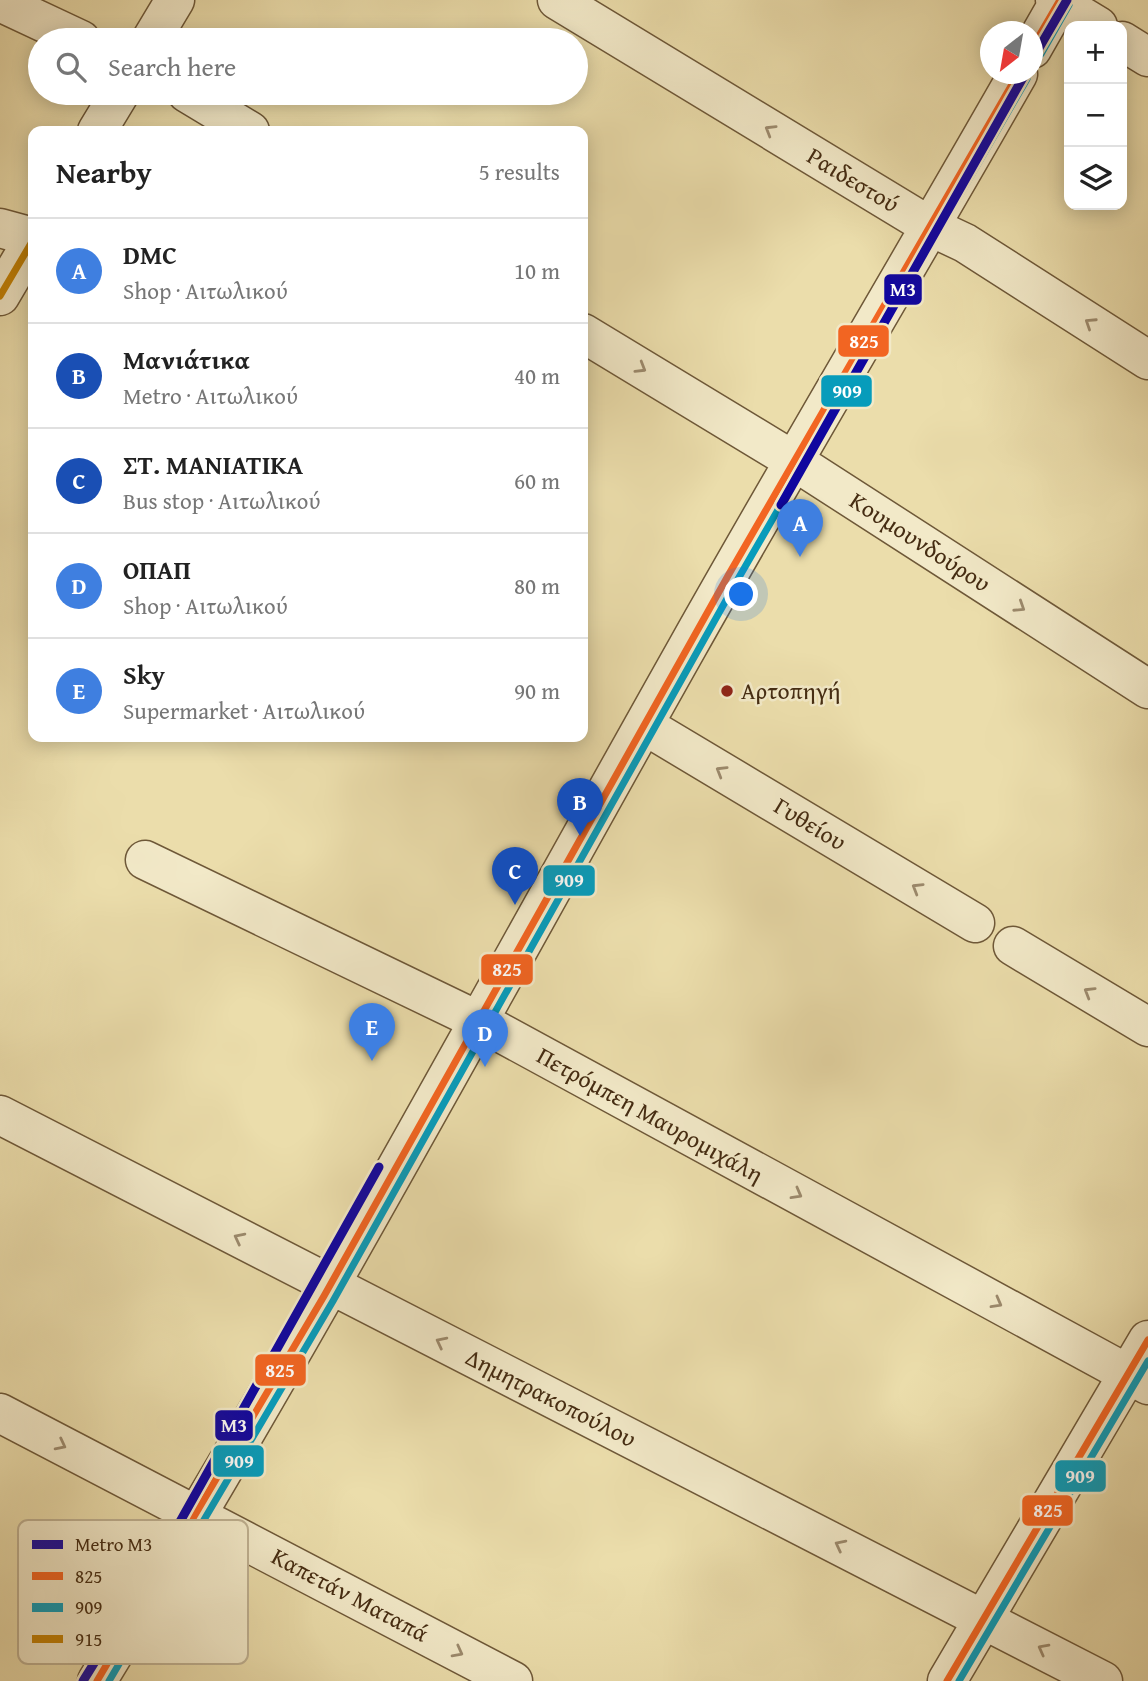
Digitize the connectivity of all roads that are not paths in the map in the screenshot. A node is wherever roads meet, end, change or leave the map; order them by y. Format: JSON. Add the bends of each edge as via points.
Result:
{"nodes":[{"id":1,"x":175,"y":0,"type":"edge"},
{"id":2,"x":556,"y":0,"type":"edge"},
{"id":3,"x":1058,"y":1,"type":"edge"},
{"id":4,"x":0,"y":2,"type":"edge"},
{"id":5,"x":1090,"y":21,"type":"edge"},
{"id":6,"x":55,"y":28,"type":"edge"},
{"id":7,"x":158,"y":28,"type":"edge"},
{"id":8,"x":1043,"y":29,"type":"edge"},
{"id":9,"x":1127,"y":44,"type":"edge"},
{"id":10,"x":1148,"y":57,"type":"edge"},
{"id":11,"x":1012,"y":84,"type":"edge"},
{"id":12,"x":113,"y":105,"type":"edge"},
{"id":13,"x":207,"y":105,"type":"edge"},
{"id":14,"x":100,"y":126,"type":"edge"},
{"id":15,"x":242,"y":126,"type":"edge"},
{"id":16,"x":931,"y":227,"type":"junction"},
{"id":17,"x":0,"y":228,"type":"edge"},
{"id":18,"x":28,"y":236,"type":"edge"},
{"id":19,"x":28,"y":247,"type":"edge"},
{"id":20,"x":0,"y":296,"type":"edge"},
{"id":21,"x":588,"y":336,"type":"edge"},
{"id":22,"x":1148,"y":360,"type":"edge"},
{"id":23,"x":794,"y":461,"type":"junction"},
{"id":24,"x":1148,"y":689,"type":"edge"},
{"id":25,"x":644,"y":725,"type":"junction"},
{"id":26,"x":145,"y":860,"type":"dead end"},
{"id":27,"x":975,"y":923,"type":"dead end"},
{"id":28,"x":1013,"y":946,"type":"dead end"},
{"id":29,"x":478,"y":1021,"type":"junction"},
{"id":30,"x":1148,"y":1027,"type":"edge"},
{"id":31,"x":0,"y":1115,"type":"edge"},
{"id":32,"x":329,"y":1285,"type":"junction"},
{"id":33,"x":1148,"y":1340,"type":"edge"},
{"id":34,"x":1138,"y":1379,"type":"edge"},
{"id":35,"x":0,"y":1413,"type":"edge"},
{"id":36,"x":198,"y":1516,"type":"junction"},
{"id":37,"x":196,"y":1520,"type":"edge"},
{"id":38,"x":206,"y":1520,"type":"edge"},
{"id":39,"x":248,"y":1542,"type":"edge"},
{"id":40,"x":984,"y":1618,"type":"junction"},
{"id":41,"x":107,"y":1664,"type":"edge"},
{"id":42,"x":97,"y":1681,"type":"edge"},
{"id":43,"x":513,"y":1681,"type":"edge"},
{"id":44,"x":947,"y":1681,"type":"edge"},
{"id":45,"x":1103,"y":1681,"type":"edge"}],
"edges":[{"from":1,"to":7,"type":"street"},
{"from":16,"to":2,"type":"street","name":"Ραιδεστού","one_way":true},
{"from":3,"to":5,"type":"street"},
{"from":3,"to":8,"type":"street"},
{"from":4,"to":6,"type":"street"},
{"from":9,"to":10,"type":"street"},
{"from":11,"to":16,"type":"street"},
{"from":12,"to":14,"type":"street"},
{"from":13,"to":15,"type":"street"},
{"from":22,"to":16,"type":"street","name":"Ραιδεστού","one_way":true,"via":[[965,243]]},
{"from":16,"to":23,"type":"street"},
{"from":17,"to":18,"type":"street"},
{"from":19,"to":20,"type":"street"},
{"from":21,"to":23,"type":"street","name":"Κουμουνδούρου","one_way":true},
{"from":23,"to":24,"type":"street","name":"Κουμουνδούρου","one_way":true},
{"from":23,"to":25,"type":"street"},
{"from":27,"to":25,"type":"street","name":"Γυθείου","one_way":true},
{"from":25,"to":29,"type":"street"},
{"from":26,"to":29,"type":"street","name":"Πετρόμπεη Μαυρομιχάλη"},
{"from":30,"to":28,"type":"street","one_way":true},
{"from":29,"to":32,"type":"street"},
{"from":29,"to":34,"type":"street","name":"Πετρόμπεη Μαυρομιχάλη","one_way":true},
{"from":32,"to":31,"type":"street","name":"Δημητρακοπούλου","one_way":true},
{"from":32,"to":36,"type":"street"},
{"from":40,"to":32,"type":"street","name":"Δημητρακοπούλου","one_way":true},
{"from":33,"to":34,"type":"street"},
{"from":34,"to":40,"type":"street"},
{"from":35,"to":36,"type":"street","name":"Καπετάν Ματαπά","one_way":true},
{"from":36,"to":37,"type":"street"},
{"from":36,"to":38,"type":"street","name":"Καπετάν Ματαπά","one_way":true},
{"from":39,"to":43,"type":"street","name":"Καπετάν Ματαπά","one_way":true},
{"from":40,"to":44,"type":"street"},
{"from":45,"to":40,"type":"street","name":"Δημητρακοπούλου","one_way":true},
{"from":41,"to":42,"type":"street"}]}
